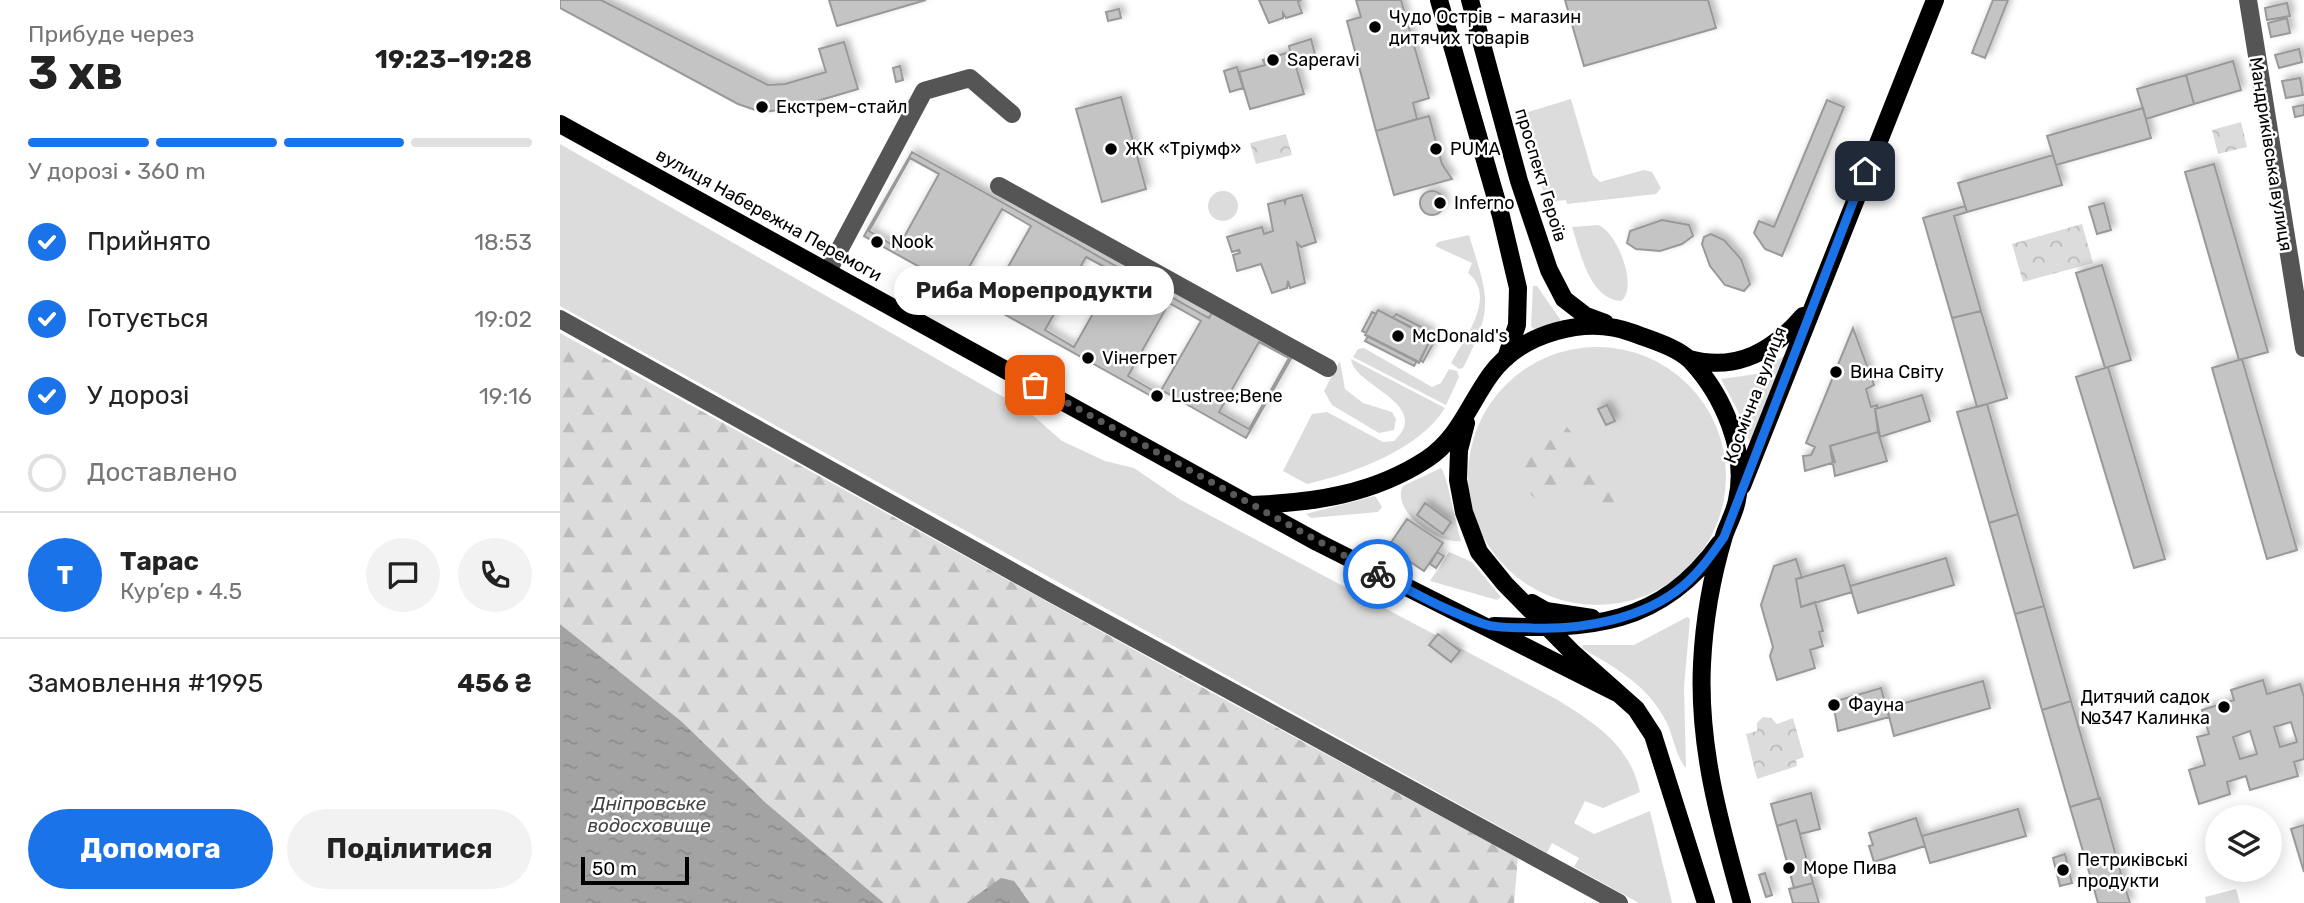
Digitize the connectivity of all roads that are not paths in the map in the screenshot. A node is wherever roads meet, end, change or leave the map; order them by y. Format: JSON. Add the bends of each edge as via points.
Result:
{"nodes":[{"id":1,"x":1439,"y":0,"type":"edge"},
{"id":2,"x":1470,"y":0,"type":"edge"},
{"id":3,"x":1935,"y":0,"type":"edge"},
{"id":4,"x":2248,"y":0,"type":"edge"},
{"id":5,"x":1012,"y":114,"type":"dead end"},
{"id":6,"x":560,"y":124,"type":"edge"},
{"id":7,"x":999,"y":186,"type":"dead end"},
{"id":8,"x":828,"y":271,"type":"junction"},
{"id":9,"x":1812,"y":305,"type":"junction"},
{"id":10,"x":560,"y":319,"type":"edge"},
{"id":11,"x":1618,"y":327,"type":"junction"},
{"id":12,"x":2304,"y":348,"type":"edge"},
{"id":13,"x":1506,"y":358,"type":"junction"},
{"id":14,"x":1689,"y":359,"type":"junction"},
{"id":15,"x":1328,"y":368,"type":"dead end"},
{"id":16,"x":1468,"y":416,"type":"junction"},
{"id":17,"x":1738,"y":499,"type":"junction"},
{"id":18,"x":1251,"y":505,"type":"junction"},
{"id":19,"x":1724,"y":537,"type":"junction"},
{"id":20,"x":1522,"y":599,"type":"junction"},
{"id":21,"x":1622,"y":616,"type":"junction"},
{"id":22,"x":1487,"y":626,"type":"junction"},
{"id":23,"x":1550,"y":628,"type":"junction"},
{"id":24,"x":1617,"y":693,"type":"junction"},
{"id":25,"x":1619,"y":903,"type":"edge"},
{"id":26,"x":1706,"y":903,"type":"edge"},
{"id":27,"x":1742,"y":903,"type":"edge"}],
"edges":[{"from":1,"to":13,"type":"main road","via":[[1518,288],[1517,326]]},
{"from":2,"to":11,"type":"main road","name":"проспект Героїв","via":[[1519,181],[1549,270],[1564,299],[1586,316]]},
{"from":3,"to":9,"type":"main road","name":"Космічна вулиця"},
{"from":4,"to":12,"type":"street","name":"Мандриківська вулиця"},
{"from":5,"to":8,"type":"street","via":[[970,78],[924,91]]},
{"from":6,"to":8,"type":"main road","name":"вулиця Набережна Перемоги"},
{"from":7,"to":15,"type":"street"},
{"from":8,"to":18,"type":"main road","name":"вулиця Набережна Перемоги"},
{"from":9,"to":14,"type":"main road","name":"Космічна вулиця","via":[[1785,337],[1744,361]]},
{"from":9,"to":17,"type":"main road","name":"Космічна вулиця"},
{"from":10,"to":25,"type":"street"},
{"from":11,"to":13,"type":"main road","name":"вулиця Набережна Перемоги","via":[[1557,331]]},
{"from":11,"to":14,"type":"main road","name":"вулиця Набережна Перемоги"},
{"from":13,"to":16,"type":"main road","name":"вулиця Набережна Перемоги"},
{"from":14,"to":17,"type":"main road","name":"вулиця Набережна Перемоги","via":[[1724,409],[1734,438]]},
{"from":16,"to":18,"type":"main road","name":"вулиця Набережна Перемоги","via":[[1429,458],[1385,482],[1322,500]]},
{"from":16,"to":20,"type":"main road","name":"вулиця Набережна Перемоги","via":[[1459,450],[1458,480],[1470,532],[1488,564]]},
{"from":17,"to":19,"type":"main road","name":"вулиця Набережна Перемоги"},
{"from":18,"to":22,"type":"main road","name":"вулиця Набережна Перемоги","via":[[1424,598]]},
{"from":19,"to":21,"type":"main road","name":"вулиця Набережна Перемоги","via":[[1682,587],[1653,605]]},
{"from":19,"to":27,"type":"main road","name":"вулиця Набережна Перемоги","via":[[1702,664],[1704,738],[1717,812]]},
{"from":20,"to":21,"type":"main road","name":"вулиця Набережна Перемоги","via":[[1546,611],[1587,619]]},
{"from":20,"to":23,"type":"main road","name":"вулиця Набережна Перемоги"},
{"from":21,"to":23,"type":"main road","name":"вулиця Набережна Перемоги","via":[[1584,627]]},
{"from":22,"to":23,"type":"main road","name":"вулиця Набережна Перемоги"},
{"from":22,"to":24,"type":"main road","name":"вулиця Набережна Перемоги"},
{"from":23,"to":24,"type":"main road","name":"вулиця Набережна Перемоги"},
{"from":24,"to":26,"type":"main road","name":"вулиця Набережна Перемоги","via":[[1636,709],[1662,756]]}]}
